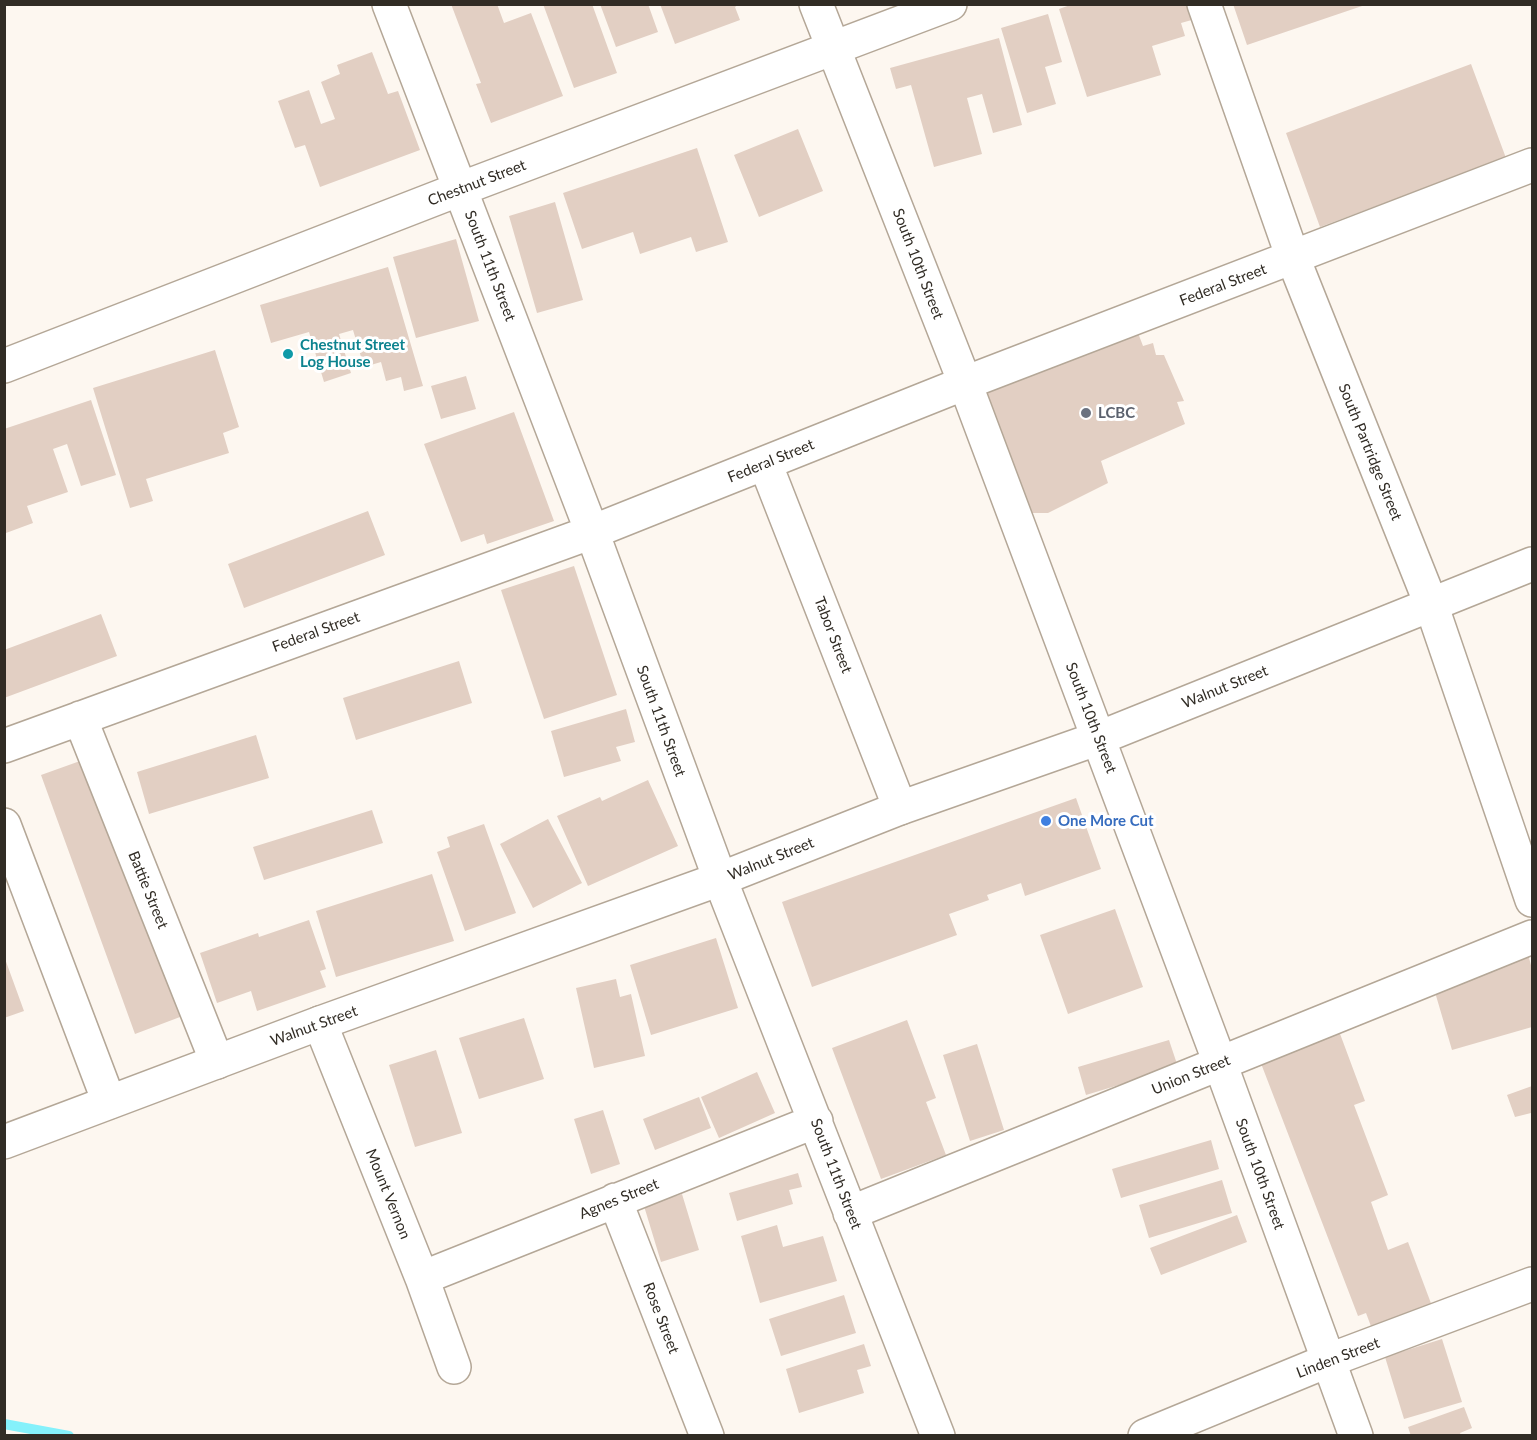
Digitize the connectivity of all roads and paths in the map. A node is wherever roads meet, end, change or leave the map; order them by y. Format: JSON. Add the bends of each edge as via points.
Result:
{"nodes":[{"id":1,"x":389,"y":4,"type":"edge"},
{"id":2,"x":816,"y":4,"type":"edge"},
{"id":3,"x":950,"y":4,"type":"edge"},
{"id":4,"x":1204,"y":4,"type":"edge"},
{"id":5,"x":833,"y":49,"type":"junction"},
{"id":6,"x":1533,"y":165,"type":"edge"},
{"id":7,"x":460,"y":189,"type":"junction"},
{"id":8,"x":1293,"y":258,"type":"junction"},
{"id":9,"x":4,"y":366,"type":"edge"},
{"id":10,"x":965,"y":383,"type":"junction"},
{"id":11,"x":765,"y":463,"type":"junction"},
{"id":12,"x":592,"y":532,"type":"junction"},
{"id":13,"x":1533,"y":564,"type":"edge"},
{"id":14,"x":1431,"y":604,"type":"junction"},
{"id":15,"x":80,"y":718,"type":"junction"},
{"id":16,"x":1099,"y":738,"type":"junction"},
{"id":17,"x":4,"y":746,"type":"edge"},
{"id":18,"x":900,"y":808,"type":"junction"},
{"id":19,"x":4,"y":825,"type":"edge"},
{"id":20,"x":720,"y":879,"type":"junction"},
{"id":21,"x":1533,"y":900,"type":"edge"},
{"id":22,"x":1533,"y":937,"type":"edge"},
{"id":23,"x":320,"y":1023,"type":"junction"},
{"id":24,"x":217,"y":1062,"type":"junction"},
{"id":25,"x":1220,"y":1063,"type":"junction"},
{"id":26,"x":109,"y":1102,"type":"junction"},
{"id":27,"x":816,"y":1121,"type":"junction"},
{"id":28,"x":4,"y":1142,"type":"edge"},
{"id":29,"x":615,"y":1200,"type":"junction"},
{"id":30,"x":850,"y":1213,"type":"junction"},
{"id":31,"x":422,"y":1278,"type":"junction"},
{"id":32,"x":1533,"y":1284,"type":"edge"},
{"id":33,"x":1327,"y":1361,"type":"junction"},
{"id":34,"x":454,"y":1367,"type":"dead end"},
{"id":35,"x":707,"y":1436,"type":"edge"},
{"id":36,"x":938,"y":1436,"type":"edge"},
{"id":37,"x":1145,"y":1436,"type":"edge"},
{"id":38,"x":1356,"y":1436,"type":"edge"}],
"edges":[{"from":1,"to":7,"type":"main road","name":"South 11th Street"},
{"from":2,"to":5,"type":"main road","name":"South 10th Street"},
{"from":3,"to":5,"type":"main road","name":"Chestnut Street"},
{"from":4,"to":8,"type":"main road","name":"South Partridge Street"},
{"from":5,"to":7,"type":"main road","name":"Chestnut Street"},
{"from":5,"to":10,"type":"main road","name":"South 10th Street"},
{"from":6,"to":8,"type":"main road","name":"Federal Street"},
{"from":7,"to":9,"type":"main road","name":"Chestnut Street"},
{"from":7,"to":12,"type":"main road","name":"South 11th Street"},
{"from":8,"to":10,"type":"main road","name":"Federal Street"},
{"from":8,"to":14,"type":"main road","name":"South Partridge Street"},
{"from":10,"to":11,"type":"main road","name":"Federal Street"},
{"from":10,"to":16,"type":"main road","name":"South 10th Street"},
{"from":11,"to":12,"type":"main road","name":"Federal Street"},
{"from":11,"to":18,"type":"main road","name":"Tabor Street"},
{"from":12,"to":15,"type":"main road","name":"Federal Street"},
{"from":12,"to":20,"type":"main road","name":"South 11th Street"},
{"from":13,"to":14,"type":"main road","name":"Walnut Street"},
{"from":14,"to":16,"type":"main road","name":"Walnut Street"},
{"from":14,"to":21,"type":"main road","name":"South Partridge Street"},
{"from":15,"to":17,"type":"main road","name":"Federal Street"},
{"from":15,"to":24,"type":"main road","name":"Battie Street"},
{"from":16,"to":18,"type":"main road","name":"Walnut Street"},
{"from":16,"to":25,"type":"main road","name":"South 10th Street"},
{"from":18,"to":20,"type":"main road","name":"Walnut Street"},
{"from":19,"to":26,"type":"main road"},
{"from":20,"to":23,"type":"main road","name":"Walnut Street"},
{"from":20,"to":27,"type":"main road","name":"South 11th Street"},
{"from":22,"to":25,"type":"main road","name":"Union Street"},
{"from":23,"to":24,"type":"main road","name":"Walnut Street"},
{"from":23,"to":31,"type":"main road","name":"Mount Vernon"},
{"from":24,"to":26,"type":"main road","name":"Walnut Street"},
{"from":25,"to":30,"type":"main road","name":"Union Street"},
{"from":25,"to":33,"type":"main road","name":"South 10th Street"},
{"from":26,"to":28,"type":"main road","name":"Walnut Street"},
{"from":27,"to":29,"type":"main road","name":"Agnes Street"},
{"from":27,"to":30,"type":"main road","name":"South 11th Street"},
{"from":29,"to":31,"type":"main road","name":"Agnes Street"},
{"from":29,"to":35,"type":"main road","name":"Rose Street"},
{"from":30,"to":36,"type":"main road","name":"South 11th Street"},
{"from":31,"to":34,"type":"main road","name":"Mount Vernon"},
{"from":32,"to":33,"type":"main road","name":"Linden Street"},
{"from":33,"to":37,"type":"main road","name":"Linden Street"},
{"from":33,"to":38,"type":"main road","name":"South 10th Street"}]}
